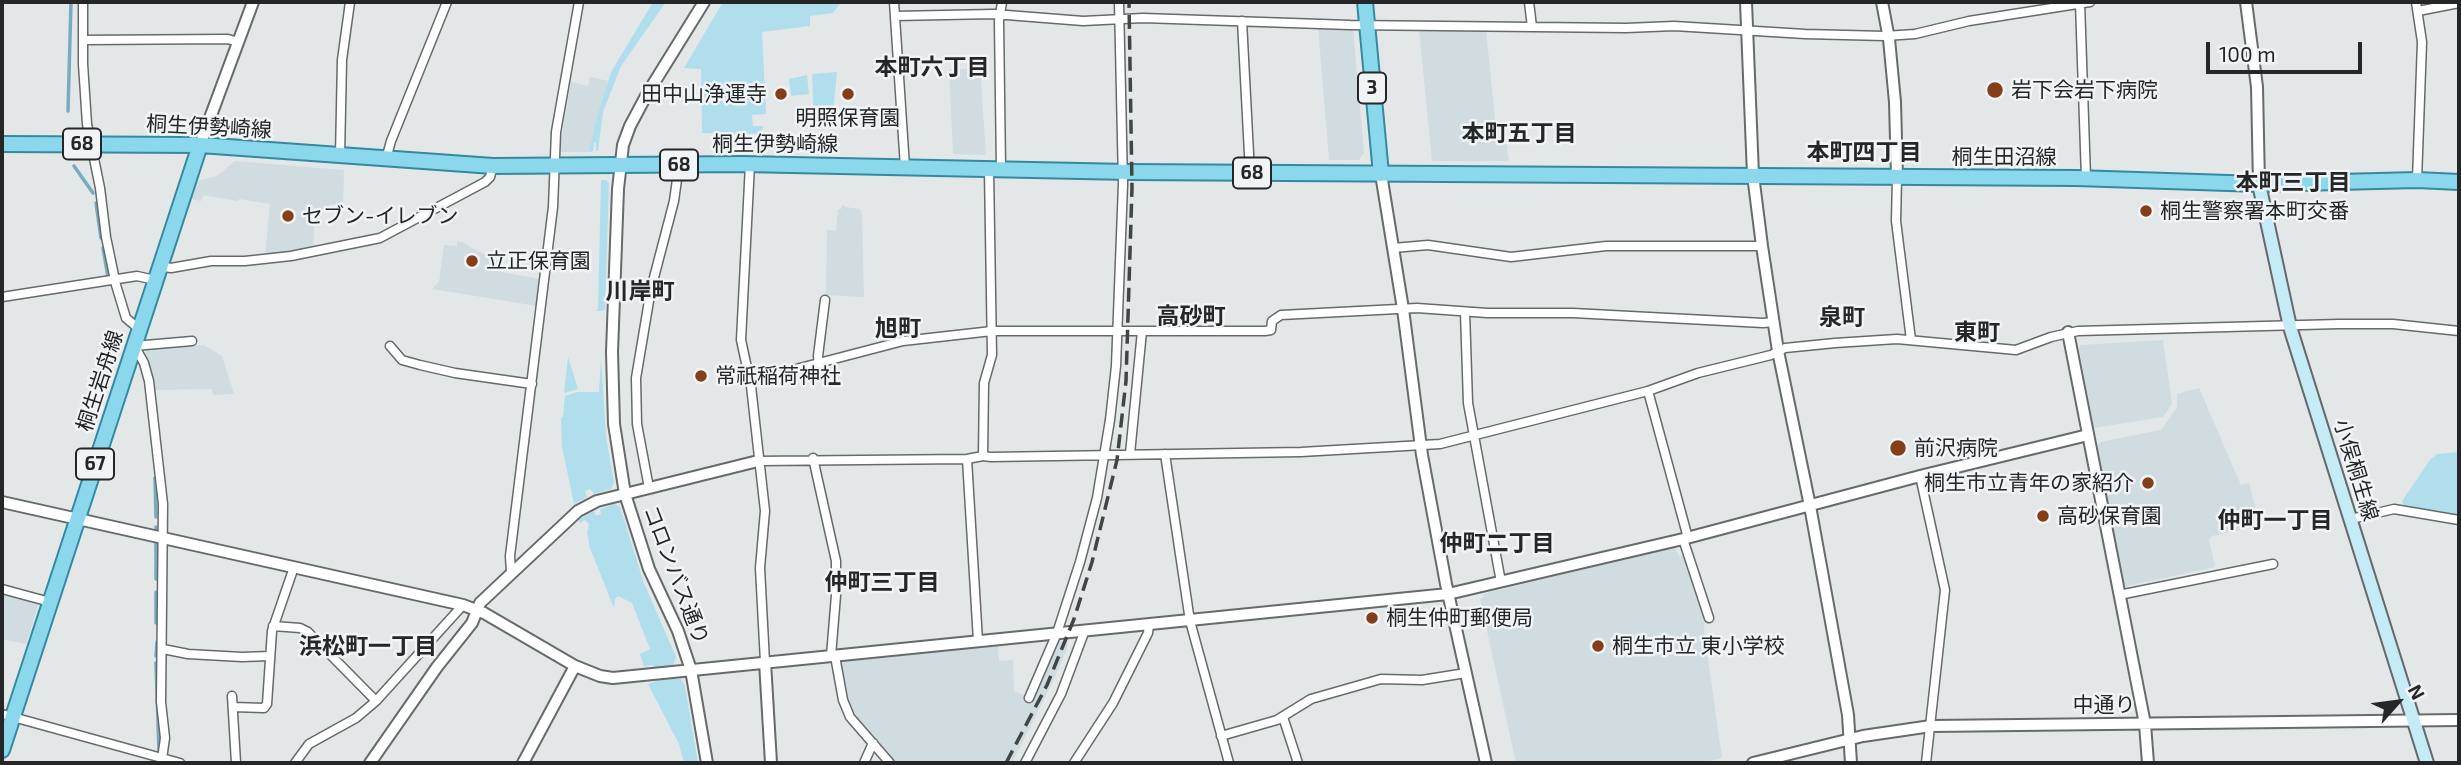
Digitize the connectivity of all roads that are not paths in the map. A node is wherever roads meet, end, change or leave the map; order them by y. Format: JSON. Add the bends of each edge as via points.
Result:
{"nodes":[{"id":1,"x":83,"y":2,"type":"edge"},
{"id":2,"x":253,"y":2,"type":"edge"},
{"id":3,"x":350,"y":2,"type":"edge"},
{"id":4,"x":447,"y":2,"type":"edge"},
{"id":5,"x":579,"y":2,"type":"edge"},
{"id":6,"x":704,"y":2,"type":"edge"},
{"id":7,"x":894,"y":2,"type":"edge"},
{"id":8,"x":1002,"y":2,"type":"edge"},
{"id":9,"x":1119,"y":2,"type":"edge"},
{"id":10,"x":1365,"y":2,"type":"edge"},
{"id":11,"x":1529,"y":2,"type":"edge"},
{"id":12,"x":1746,"y":2,"type":"edge"},
{"id":13,"x":1882,"y":2,"type":"edge"},
{"id":14,"x":2090,"y":2,"type":"edge"},
{"id":15,"x":2246,"y":2,"type":"edge"},
{"id":16,"x":2080,"y":3,"type":"edge"},
{"id":17,"x":2459,"y":3,"type":"edge"},
{"id":18,"x":2417,"y":6,"type":"edge"},
{"id":19,"x":1000,"y":15,"type":"junction"},
{"id":20,"x":895,"y":16,"type":"junction"},
{"id":21,"x":1120,"y":19,"type":"junction"},
{"id":22,"x":1242,"y":21,"type":"junction"},
{"id":23,"x":1367,"y":25,"type":"junction"},
{"id":24,"x":1532,"y":27,"type":"junction"},
{"id":25,"x":1748,"y":30,"type":"junction"},
{"id":26,"x":1888,"y":36,"type":"junction"},
{"id":27,"x":83,"y":40,"type":"junction"},
{"id":28,"x":238,"y":42,"type":"junction"},
{"id":29,"x":2,"y":144,"type":"edge"},
{"id":30,"x":92,"y":144,"type":"junction"},
{"id":31,"x":200,"y":145,"type":"junction"},
{"id":32,"x":340,"y":156,"type":"junction"},
{"id":33,"x":386,"y":159,"type":"junction"},
{"id":34,"x":620,"y":164,"type":"junction"},
{"id":35,"x":750,"y":164,"type":"junction"},
{"id":36,"x":680,"y":165,"type":"junction"},
{"id":37,"x":493,"y":166,"type":"junction"},
{"id":38,"x":555,"y":166,"type":"junction"},
{"id":39,"x":905,"y":167,"type":"junction"},
{"id":40,"x":995,"y":170,"type":"junction"},
{"id":41,"x":1123,"y":172,"type":"junction"},
{"id":42,"x":1250,"y":173,"type":"junction"},
{"id":43,"x":1381,"y":174,"type":"junction"},
{"id":44,"x":1754,"y":175,"type":"junction"},
{"id":45,"x":1897,"y":178,"type":"junction"},
{"id":46,"x":2086,"y":178,"type":"junction"},
{"id":47,"x":2417,"y":180,"type":"junction"},
{"id":48,"x":2459,"y":182,"type":"edge"},
{"id":49,"x":2259,"y":184,"type":"junction"},
{"id":50,"x":1762,"y":246,"type":"junction"},
{"id":51,"x":1393,"y":248,"type":"junction"},
{"id":52,"x":157,"y":273,"type":"junction"},
{"id":53,"x":115,"y":280,"type":"junction"},
{"id":54,"x":2,"y":297,"type":"edge"},
{"id":55,"x":825,"y":300,"type":"dead end"},
{"id":56,"x":1402,"y":309,"type":"junction"},
{"id":57,"x":1465,"y":312,"type":"junction"},
{"id":58,"x":1774,"y":321,"type":"junction"},
{"id":59,"x":2290,"y":327,"type":"junction"},
{"id":60,"x":139,"y":329,"type":"junction"},
{"id":61,"x":992,"y":331,"type":"junction"},
{"id":62,"x":1117,"y":331,"type":"junction"},
{"id":63,"x":1142,"y":331,"type":"junction"},
{"id":64,"x":2459,"y":331,"type":"edge"},
{"id":65,"x":2068,"y":332,"type":"junction"},
{"id":66,"x":1911,"y":340,"type":"junction"},
{"id":67,"x":192,"y":341,"type":"dead end"},
{"id":68,"x":390,"y":345,"type":"dead end"},
{"id":69,"x":134,"y":346,"type":"junction"},
{"id":70,"x":1778,"y":351,"type":"junction"},
{"id":71,"x":819,"y":365,"type":"junction"},
{"id":72,"x":750,"y":381,"type":"junction"},
{"id":73,"x":532,"y":384,"type":"junction"},
{"id":74,"x":1648,"y":391,"type":"junction"},
{"id":75,"x":2088,"y":435,"type":"junction"},
{"id":76,"x":1474,"y":436,"type":"junction"},
{"id":77,"x":1421,"y":446,"type":"junction"},
{"id":78,"x":1130,"y":454,"type":"junction"},
{"id":79,"x":1165,"y":454,"type":"junction"},
{"id":80,"x":1105,"y":455,"type":"junction"},
{"id":81,"x":983,"y":456,"type":"junction"},
{"id":82,"x":813,"y":458,"type":"junction"},
{"id":83,"x":967,"y":459,"type":"junction"},
{"id":84,"x":758,"y":461,"type":"junction"},
{"id":85,"x":1920,"y":476,"type":"junction"},
{"id":86,"x":649,"y":488,"type":"junction"},
{"id":87,"x":625,"y":494,"type":"junction"},
{"id":88,"x":2,"y":502,"type":"edge"},
{"id":89,"x":1810,"y":506,"type":"junction"},
{"id":90,"x":2351,"y":519,"type":"junction"},
{"id":91,"x":77,"y":520,"type":"junction"},
{"id":92,"x":2459,"y":520,"type":"edge"},
{"id":93,"x":163,"y":537,"type":"junction"},
{"id":94,"x":1686,"y":539,"type":"junction"},
{"id":95,"x":2273,"y":564,"type":"dead end"},
{"id":96,"x":294,"y":567,"type":"junction"},
{"id":97,"x":511,"y":572,"type":"junction"},
{"id":98,"x":1501,"y":582,"type":"junction"},
{"id":99,"x":2,"y":589,"type":"edge"},
{"id":100,"x":1448,"y":594,"type":"junction"},
{"id":101,"x":2119,"y":595,"type":"junction"},
{"id":102,"x":50,"y":602,"type":"junction"},
{"id":103,"x":463,"y":605,"type":"junction"},
{"id":104,"x":476,"y":610,"type":"junction"},
{"id":105,"x":1709,"y":618,"type":"dead end"},
{"id":106,"x":1190,"y":621,"type":"junction"},
{"id":107,"x":1149,"y":625,"type":"junction"},
{"id":108,"x":273,"y":626,"type":"junction"},
{"id":109,"x":1085,"y":630,"type":"junction"},
{"id":110,"x":1057,"y":633,"type":"junction"},
{"id":111,"x":978,"y":641,"type":"junction"},
{"id":112,"x":163,"y":649,"type":"junction"},
{"id":113,"x":271,"y":656,"type":"junction"},
{"id":114,"x":833,"y":656,"type":"junction"},
{"id":115,"x":765,"y":662,"type":"junction"},
{"id":116,"x":575,"y":666,"type":"junction"},
{"id":117,"x":691,"y":670,"type":"junction"},
{"id":118,"x":1466,"y":673,"type":"junction"},
{"id":119,"x":232,"y":696,"type":"dead end"},
{"id":120,"x":1029,"y":698,"type":"dead end"},
{"id":121,"x":376,"y":701,"type":"junction"},
{"id":122,"x":233,"y":707,"type":"junction"},
{"id":123,"x":7,"y":716,"type":"edge"},
{"id":124,"x":1283,"y":717,"type":"junction"},
{"id":125,"x":2459,"y":719,"type":"edge"},
{"id":126,"x":2413,"y":720,"type":"junction"},
{"id":127,"x":2145,"y":724,"type":"junction"},
{"id":128,"x":1931,"y":726,"type":"junction"},
{"id":129,"x":1221,"y":736,"type":"junction"},
{"id":130,"x":1850,"y":739,"type":"junction"},
{"id":131,"x":873,"y":743,"type":"junction"},
{"id":132,"x":2,"y":750,"type":"edge"},
{"id":133,"x":162,"y":759,"type":"junction"},
{"id":134,"x":180,"y":763,"type":"edge"},
{"id":135,"x":236,"y":763,"type":"edge"},
{"id":136,"x":295,"y":763,"type":"edge"},
{"id":137,"x":370,"y":763,"type":"edge"},
{"id":138,"x":523,"y":763,"type":"edge"},
{"id":139,"x":707,"y":763,"type":"edge"},
{"id":140,"x":771,"y":763,"type":"edge"},
{"id":141,"x":864,"y":763,"type":"edge"},
{"id":142,"x":890,"y":763,"type":"edge"},
{"id":143,"x":1026,"y":763,"type":"edge"},
{"id":144,"x":1074,"y":763,"type":"edge"},
{"id":145,"x":1229,"y":763,"type":"edge"},
{"id":146,"x":1298,"y":763,"type":"edge"},
{"id":147,"x":1486,"y":763,"type":"edge"},
{"id":148,"x":1753,"y":763,"type":"edge"},
{"id":149,"x":1851,"y":763,"type":"edge"},
{"id":150,"x":1926,"y":763,"type":"edge"},
{"id":151,"x":2148,"y":763,"type":"edge"},
{"id":152,"x":2427,"y":763,"type":"edge"}],
"edges":[{"from":1,"to":27,"type":"street"},
{"from":2,"to":28,"type":"street"},
{"from":3,"to":32,"type":"street","via":[[342,60]]},
{"from":4,"to":33,"type":"street"},
{"from":5,"to":38,"type":"street","via":[[556,132]]},
{"from":6,"to":34,"type":"street","name":"コロンバス通り","via":[[637,111]]},
{"from":7,"to":20,"type":"street"},
{"from":8,"to":19,"type":"street"},
{"from":9,"to":21,"type":"street"},
{"from":10,"to":23,"type":"main road","number":"3"},
{"from":11,"to":24,"type":"street"},
{"from":12,"to":25,"type":"street"},
{"from":13,"to":26,"type":"street"},
{"from":14,"to":16,"type":"street"},
{"from":15,"to":49,"type":"street","via":[[2257,87]]},
{"from":16,"to":26,"type":"street"},
{"from":16,"to":46,"type":"street"},
{"from":17,"to":18,"type":"street"},
{"from":18,"to":47,"type":"street","via":[[2422,42]]},
{"from":19,"to":20,"type":"street"},
{"from":19,"to":21,"type":"street"},
{"from":19,"to":40,"type":"street"},
{"from":20,"to":39,"type":"street"},
{"from":21,"to":22,"type":"street"},
{"from":21,"to":41,"type":"street"},
{"from":22,"to":23,"type":"street"},
{"from":22,"to":42,"type":"street"},
{"from":23,"to":24,"type":"street"},
{"from":23,"to":43,"type":"main road","number":"3"},
{"from":24,"to":25,"type":"street"},
{"from":25,"to":26,"type":"street"},
{"from":25,"to":44,"type":"street"},
{"from":26,"to":45,"type":"street","via":[[1898,135]]},
{"from":27,"to":28,"type":"street"},
{"from":27,"to":30,"type":"street"},
{"from":28,"to":31,"type":"street"},
{"from":29,"to":30,"type":"main road","name":"桐生伊勢崎線","number":"68"},
{"from":30,"to":31,"type":"main road","name":"桐生伊勢崎線","number":"68"},
{"from":30,"to":53,"type":"street"},
{"from":31,"to":32,"type":"main road","name":"桐生伊勢崎線","number":"68"},
{"from":31,"to":52,"type":"main road","name":"桐生岩舟線","number":"67"},
{"from":32,"to":33,"type":"main road","name":"桐生伊勢崎線","number":"68"},
{"from":33,"to":37,"type":"main road","name":"桐生伊勢崎線","number":"68"},
{"from":34,"to":36,"type":"main road","name":"桐生伊勢崎線","number":"68"},
{"from":34,"to":38,"type":"main road","name":"桐生伊勢崎線","number":"68"},
{"from":34,"to":87,"type":"street","name":"コロンバス通り","via":[[612,397]]},
{"from":35,"to":36,"type":"main road","name":"桐生伊勢崎線","number":"68"},
{"from":35,"to":39,"type":"main road","name":"桐生伊勢崎線","number":"68"},
{"from":35,"to":72,"type":"street","via":[[741,328]]},
{"from":36,"to":86,"type":"street","via":[[636,377],[637,424]]},
{"from":37,"to":38,"type":"main road","name":"桐生伊勢崎線","number":"68"},
{"from":37,"to":52,"type":"street","via":[[485,182],[380,238],[282,257],[211,261]]},
{"from":38,"to":73,"type":"street"},
{"from":39,"to":40,"type":"main road","name":"桐生伊勢崎線","number":"68"},
{"from":40,"to":41,"type":"main road","name":"桐生伊勢崎線","number":"68"},
{"from":40,"to":61,"type":"street"},
{"from":41,"to":42,"type":"main road","name":"桐生伊勢崎線","number":"68"},
{"from":41,"to":62,"type":"street"},
{"from":42,"to":43,"type":"main road","name":"桐生伊勢崎線","number":"68"},
{"from":43,"to":44,"type":"main road","name":"桐生田沼線"},
{"from":43,"to":51,"type":"street"},
{"from":44,"to":45,"type":"main road","name":"桐生田沼線"},
{"from":44,"to":50,"type":"street"},
{"from":45,"to":46,"type":"main road","name":"桐生田沼線"},
{"from":45,"to":66,"type":"street","via":[[1896,220]]},
{"from":46,"to":49,"type":"main road","name":"桐生田沼線"},
{"from":47,"to":48,"type":"main road","name":"桐生田沼線"},
{"from":47,"to":49,"type":"main road","name":"桐生田沼線"},
{"from":49,"to":59,"type":"main road","name":"小俣桐生線"},
{"from":50,"to":51,"type":"street","via":[[1606,246],[1511,257],[1428,246]]},
{"from":50,"to":58,"type":"street"},
{"from":51,"to":56,"type":"street"},
{"from":52,"to":53,"type":"street"},
{"from":52,"to":60,"type":"main road","name":"桐生岩舟線","number":"67"},
{"from":53,"to":54,"type":"street"},
{"from":53,"to":60,"type":"street","via":[[127,318]]},
{"from":55,"to":71,"type":"street"},
{"from":56,"to":57,"type":"street"},
{"from":56,"to":63,"type":"street","via":[[1281,315],[1274,318],[1271,330],[1265,331]]},
{"from":56,"to":77,"type":"street"},
{"from":57,"to":58,"type":"street"},
{"from":57,"to":76,"type":"street","via":[[1466,392]]},
{"from":58,"to":70,"type":"street"},
{"from":59,"to":64,"type":"street","via":[[2392,324]]},
{"from":59,"to":65,"type":"street"},
{"from":59,"to":90,"type":"main road","name":"小俣桐生線"},
{"from":60,"to":69,"type":"main road","name":"桐生岩舟線","number":"67"},
{"from":61,"to":62,"type":"street"},
{"from":61,"to":71,"type":"street","via":[[903,341]]},
{"from":61,"to":81,"type":"street","via":[[992,355],[984,383]]},
{"from":62,"to":63,"type":"street"},
{"from":62,"to":80,"type":"street"},
{"from":63,"to":78,"type":"street"},
{"from":65,"to":66,"type":"street","via":[[2016,350]]},
{"from":65,"to":75,"type":"street"},
{"from":66,"to":70,"type":"street"},
{"from":67,"to":69,"type":"street"},
{"from":68,"to":73,"type":"street","via":[[402,360],[420,365]]},
{"from":69,"to":91,"type":"main road","name":"桐生岩舟線","number":"67"},
{"from":69,"to":93,"type":"street","via":[[150,387]]},
{"from":70,"to":74,"type":"street"},
{"from":70,"to":89,"type":"street"},
{"from":71,"to":72,"type":"street"},
{"from":72,"to":84,"type":"street"},
{"from":73,"to":97,"type":"street"},
{"from":74,"to":76,"type":"street"},
{"from":74,"to":94,"type":"street"},
{"from":75,"to":85,"type":"street"},
{"from":75,"to":101,"type":"street"},
{"from":76,"to":77,"type":"street"},
{"from":76,"to":98,"type":"street"},
{"from":77,"to":79,"type":"street"},
{"from":77,"to":100,"type":"street"},
{"from":78,"to":79,"type":"street"},
{"from":78,"to":80,"type":"street"},
{"from":79,"to":106,"type":"street"},
{"from":80,"to":81,"type":"street"},
{"from":80,"to":110,"type":"street","via":[[1091,522]]},
{"from":81,"to":83,"type":"street"},
{"from":82,"to":83,"type":"street"},
{"from":82,"to":84,"type":"street"},
{"from":82,"to":114,"type":"street","via":[[836,561]]},
{"from":83,"to":111,"type":"street"},
{"from":84,"to":86,"type":"street"},
{"from":84,"to":115,"type":"street","via":[[765,518],[761,568]]},
{"from":85,"to":89,"type":"street"},
{"from":85,"to":128,"type":"street","via":[[1945,590]]},
{"from":86,"to":87,"type":"street"},
{"from":87,"to":97,"type":"street","via":[[578,511]]},
{"from":87,"to":117,"type":"street","name":"コロンバス通り","via":[[649,569]]},
{"from":88,"to":91,"type":"street"},
{"from":89,"to":94,"type":"street"},
{"from":89,"to":130,"type":"street"},
{"from":90,"to":92,"type":"street","via":[[2394,509]]},
{"from":90,"to":126,"type":"main road","name":"小俣桐生線"},
{"from":91,"to":93,"type":"street"},
{"from":91,"to":102,"type":"main road","name":"桐生岩舟線","number":"67"},
{"from":93,"to":96,"type":"street"},
{"from":93,"to":112,"type":"street"},
{"from":94,"to":98,"type":"street"},
{"from":94,"to":105,"type":"street"},
{"from":95,"to":101,"type":"street"},
{"from":96,"to":103,"type":"street"},
{"from":96,"to":108,"type":"street"},
{"from":97,"to":104,"type":"street"},
{"from":98,"to":100,"type":"street"},
{"from":99,"to":102,"type":"street"},
{"from":100,"to":106,"type":"street"},
{"from":100,"to":118,"type":"street"},
{"from":101,"to":127,"type":"street"},
{"from":102,"to":123,"type":"main road","name":"桐生岩舟線","number":"67"},
{"from":103,"to":104,"type":"street"},
{"from":103,"to":121,"type":"street"},
{"from":104,"to":116,"type":"street"},
{"from":104,"to":137,"type":"street","via":[[472,623]]},
{"from":106,"to":107,"type":"street"},
{"from":106,"to":129,"type":"street"},
{"from":107,"to":109,"type":"street"},
{"from":107,"to":144,"type":"street","via":[[1113,703]]},
{"from":108,"to":113,"type":"street"},
{"from":108,"to":121,"type":"street","via":[[308,632]]},
{"from":109,"to":110,"type":"street"},
{"from":109,"to":143,"type":"street","via":[[1061,694]]},
{"from":110,"to":111,"type":"street"},
{"from":110,"to":120,"type":"street"},
{"from":111,"to":114,"type":"street"},
{"from":112,"to":113,"type":"street"},
{"from":112,"to":133,"type":"street"},
{"from":113,"to":122,"type":"street","via":[[266,706]]},
{"from":114,"to":115,"type":"street"},
{"from":114,"to":131,"type":"street","via":[[845,708]]},
{"from":115,"to":117,"type":"street"},
{"from":115,"to":140,"type":"street"},
{"from":116,"to":117,"type":"street","via":[[607,677]]},
{"from":116,"to":138,"type":"street"},
{"from":117,"to":139,"type":"street","name":"コロンバス通り"},
{"from":118,"to":124,"type":"street","via":[[1422,680],[1381,679],[1311,699]]},
{"from":118,"to":147,"type":"street"},
{"from":119,"to":122,"type":"street"},
{"from":121,"to":136,"type":"street","via":[[309,744]]},
{"from":122,"to":135,"type":"street"},
{"from":123,"to":132,"type":"main road","name":"桐生岩舟線","number":"67"},
{"from":123,"to":133,"type":"street"},
{"from":124,"to":129,"type":"street"},
{"from":124,"to":146,"type":"street"},
{"from":125,"to":126,"type":"street","name":"中通り"},
{"from":126,"to":127,"type":"street","name":"中通り"},
{"from":126,"to":152,"type":"main road","name":"小俣桐生線"},
{"from":127,"to":128,"type":"street","name":"中通り"},
{"from":127,"to":151,"type":"street"},
{"from":128,"to":130,"type":"street","name":"中通り"},
{"from":128,"to":150,"type":"street"},
{"from":129,"to":145,"type":"street"},
{"from":130,"to":148,"type":"street","name":"中通り"},
{"from":130,"to":149,"type":"street"},
{"from":131,"to":141,"type":"street"},
{"from":131,"to":142,"type":"street"},
{"from":133,"to":134,"type":"street"}]}
